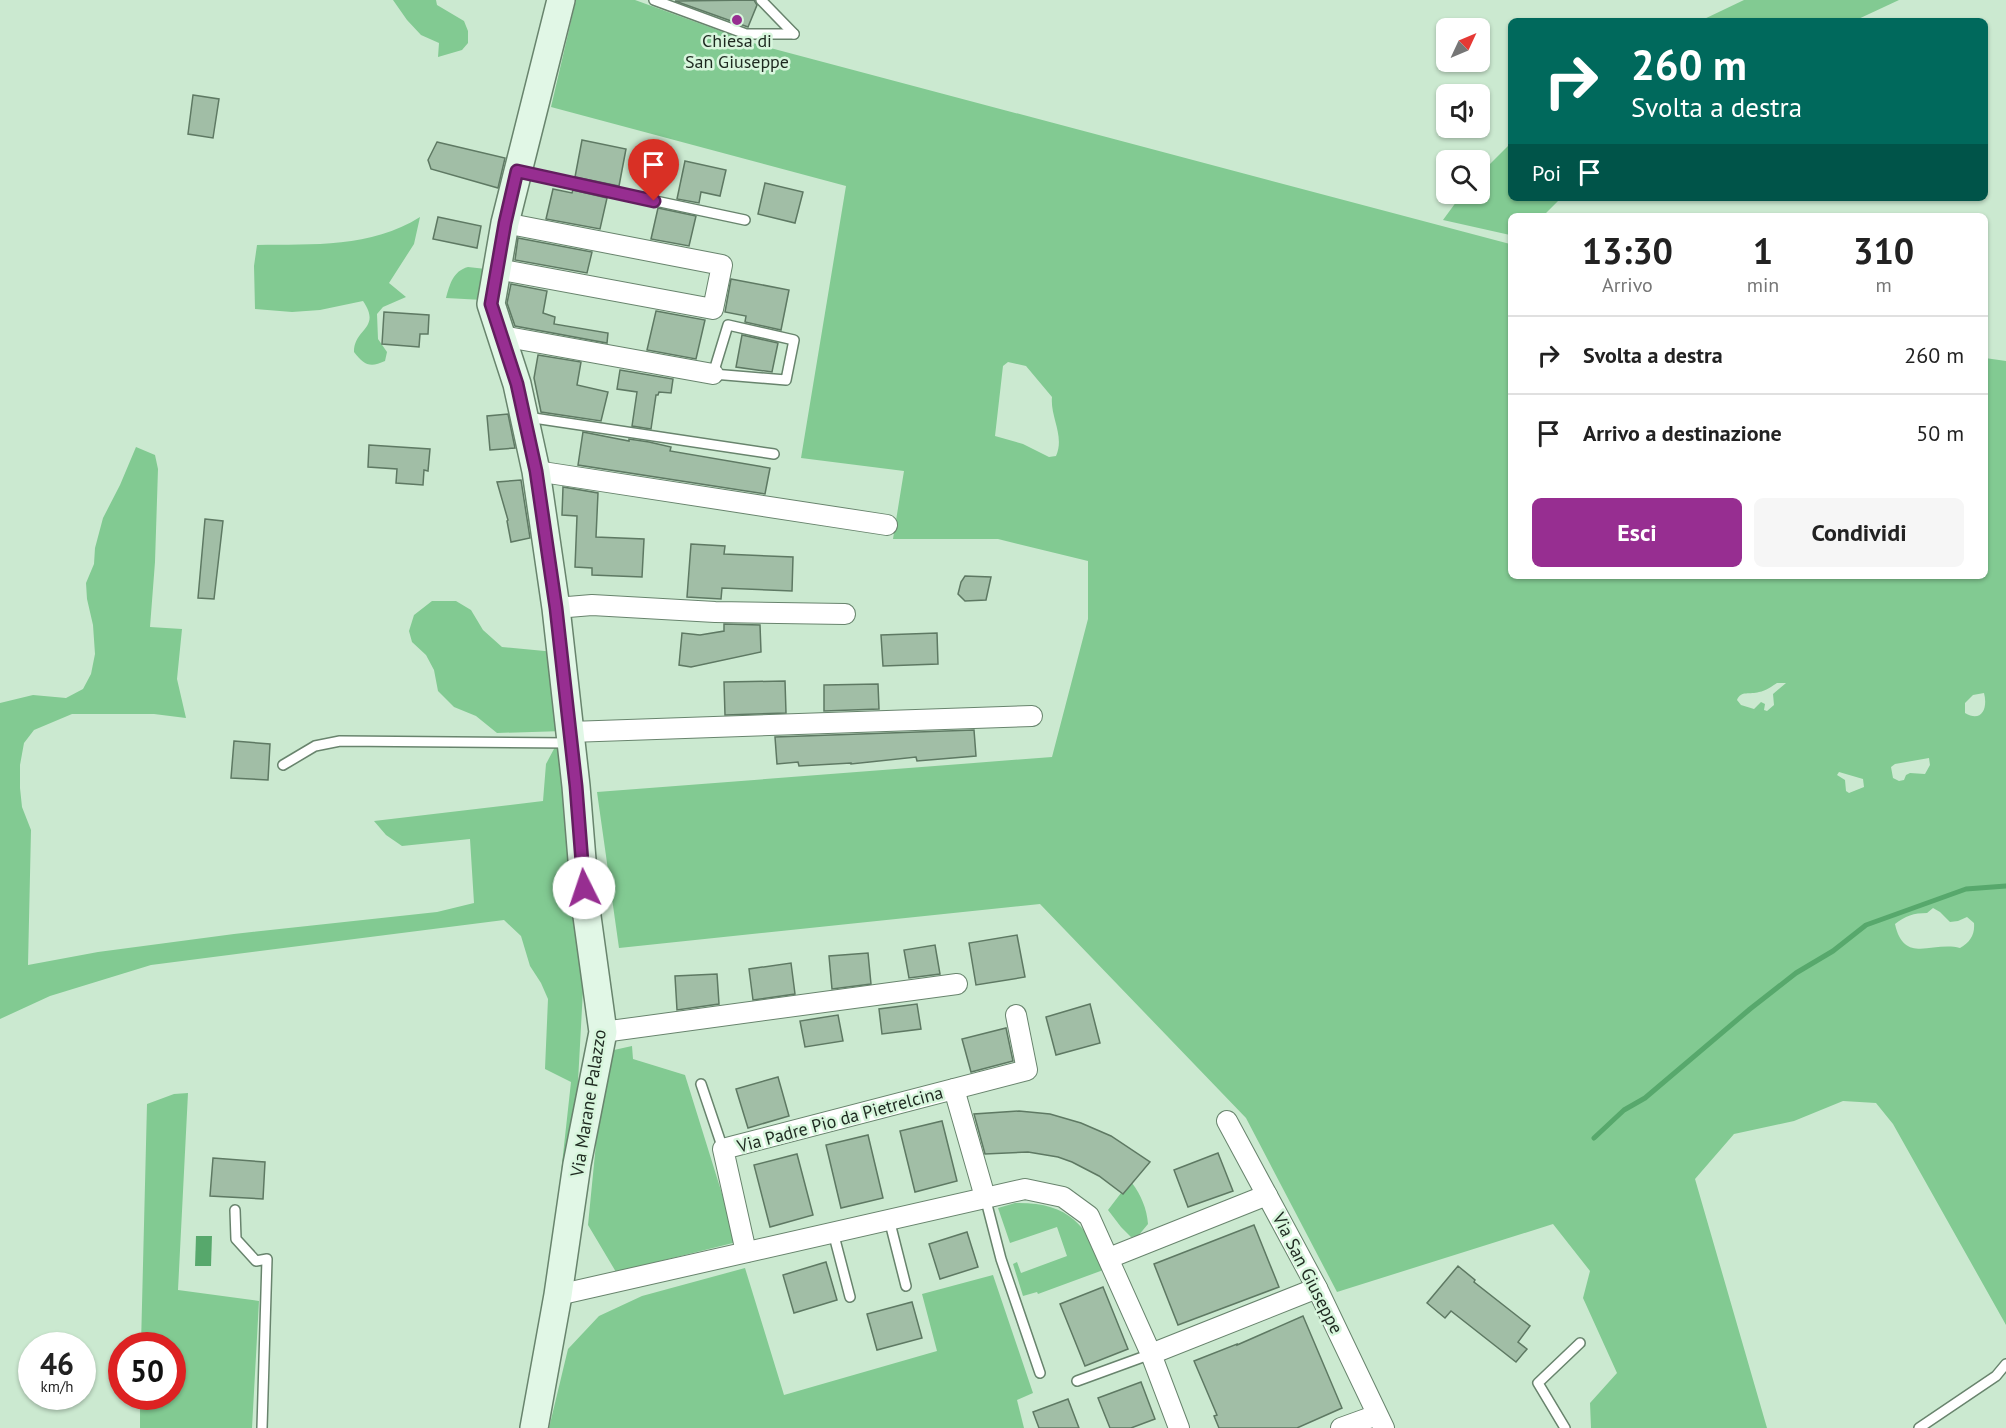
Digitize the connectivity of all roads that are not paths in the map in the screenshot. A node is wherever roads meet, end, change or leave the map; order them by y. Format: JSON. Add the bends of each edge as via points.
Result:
{"nodes":[{"id":1,"x":561,"y":0,"type":"edge"},
{"id":2,"x":654,"y":0,"type":"edge"},
{"id":3,"x":761,"y":0,"type":"edge"},
{"id":4,"x":517,"y":171,"type":"junction"},
{"id":5,"x":745,"y":220,"type":"dead end"},
{"id":6,"x":505,"y":223,"type":"junction"},
{"id":7,"x":496,"y":269,"type":"junction"},
{"id":8,"x":502,"y":336,"type":"junction"},
{"id":9,"x":713,"y":374,"type":"junction"},
{"id":10,"x":524,"y":417,"type":"junction"},
{"id":11,"x":774,"y":454,"type":"dead end"},
{"id":12,"x":536,"y":471,"type":"junction"},
{"id":13,"x":887,"y":525,"type":"dead end"},
{"id":14,"x":556,"y":608,"type":"junction"},
{"id":15,"x":845,"y":614,"type":"dead end"},
{"id":16,"x":1032,"y":716,"type":"dead end"},
{"id":17,"x":571,"y":738,"type":"junction"},
{"id":18,"x":283,"y":765,"type":"dead end"},
{"id":19,"x":957,"y":984,"type":"dead end"},
{"id":20,"x":1016,"y":1015,"type":"dead end"},
{"id":21,"x":603,"y":1032,"type":"junction"},
{"id":22,"x":701,"y":1084,"type":"dead end"},
{"id":23,"x":954,"y":1089,"type":"junction"},
{"id":24,"x":1227,"y":1120,"type":"dead end"},
{"id":25,"x":723,"y":1149,"type":"junction"},
{"id":26,"x":1267,"y":1195,"type":"junction"},
{"id":27,"x":985,"y":1197,"type":"junction"},
{"id":28,"x":235,"y":1210,"type":"dead end"},
{"id":29,"x":889,"y":1219,"type":"junction"},
{"id":30,"x":833,"y":1232,"type":"junction"},
{"id":31,"x":746,"y":1252,"type":"junction"},
{"id":32,"x":1108,"y":1257,"type":"junction"},
{"id":33,"x":906,"y":1286,"type":"dead end"},
{"id":34,"x":1317,"y":1288,"type":"junction"},
{"id":35,"x":558,"y":1295,"type":"junction"},
{"id":36,"x":850,"y":1297,"type":"dead end"},
{"id":37,"x":1580,"y":1343,"type":"dead end"},
{"id":38,"x":1151,"y":1354,"type":"junction"},
{"id":39,"x":2006,"y":1364,"type":"edge"},
{"id":40,"x":1040,"y":1373,"type":"dead end"},
{"id":41,"x":1077,"y":1382,"type":"dead end"},
{"id":42,"x":1381,"y":1421,"type":"edge"},
{"id":43,"x":262,"y":1428,"type":"edge"},
{"id":44,"x":534,"y":1428,"type":"edge"},
{"id":45,"x":1179,"y":1428,"type":"edge"},
{"id":46,"x":1341,"y":1428,"type":"edge"},
{"id":47,"x":1565,"y":1428,"type":"edge"},
{"id":48,"x":1919,"y":1428,"type":"edge"}],
"edges":[{"from":1,"to":4,"type":"main road","name":"Via Marane Palazzo"},
{"from":2,"to":3,"type":"lane","via":[[746,34],[794,34]]},
{"from":4,"to":5,"type":"lane"},
{"from":4,"to":6,"type":"main road","name":"Via Marane Palazzo"},
{"from":6,"to":7,"type":"main road","name":"Via Marane Palazzo"},
{"from":6,"to":7,"type":"street","via":[[722,265],[712,309]]},
{"from":7,"to":8,"type":"main road","name":"Via Marane Palazzo","via":[[491,304]]},
{"from":8,"to":9,"type":"street"},
{"from":8,"to":10,"type":"main road","name":"Via Marane Palazzo"},
{"from":9,"to":9,"type":"lane","via":[[786,380],[794,340],[728,325]]},
{"from":10,"to":11,"type":"lane"},
{"from":10,"to":12,"type":"main road","name":"Via Marane Palazzo"},
{"from":12,"to":13,"type":"street"},
{"from":12,"to":14,"type":"main road","name":"Via Marane Palazzo"},
{"from":14,"to":15,"type":"street","via":[[592,605]]},
{"from":14,"to":17,"type":"main road","name":"Via Marane Palazzo"},
{"from":16,"to":17,"type":"street"},
{"from":17,"to":18,"type":"lane","via":[[340,741],[315,746]]},
{"from":17,"to":21,"type":"main road","name":"Via Marane Palazzo","via":[[586,909]]},
{"from":19,"to":21,"type":"street"},
{"from":20,"to":23,"type":"street","name":"Via Padre Pio da Pietrelcina","via":[[1027,1070]]},
{"from":21,"to":35,"type":"main road","name":"Via Marane Palazzo","via":[[577,1164]]},
{"from":22,"to":25,"type":"lane"},
{"from":23,"to":25,"type":"street","name":"Via Padre Pio da Pietrelcina"},
{"from":23,"to":27,"type":"street","name":"Via Padre Pio da Pietrelcina"},
{"from":24,"to":26,"type":"street","name":"Via San Giuseppe"},
{"from":25,"to":31,"type":"street","name":"Via Padre Pio da Pietrelcina"},
{"from":26,"to":32,"type":"street"},
{"from":26,"to":34,"type":"street","name":"Via San Giuseppe"},
{"from":27,"to":29,"type":"street"},
{"from":27,"to":32,"type":"street","via":[[1025,1189],[1064,1197],[1089,1216]]},
{"from":27,"to":40,"type":"lane","via":[[1001,1259]]},
{"from":28,"to":43,"type":"lane","via":[[236,1239],[256,1261],[267,1259]]},
{"from":29,"to":30,"type":"street"},
{"from":29,"to":33,"type":"lane"},
{"from":30,"to":31,"type":"street"},
{"from":30,"to":36,"type":"lane"},
{"from":31,"to":35,"type":"street"},
{"from":32,"to":38,"type":"street"},
{"from":34,"to":38,"type":"street"},
{"from":34,"to":42,"type":"street","name":"Via San Giuseppe"},
{"from":35,"to":44,"type":"main road","name":"Via Marane Palazzo"},
{"from":37,"to":47,"type":"lane","via":[[1538,1383]]},
{"from":38,"to":41,"type":"lane"},
{"from":38,"to":45,"type":"street"},
{"from":39,"to":48,"type":"lane","via":[[1996,1376]]},
{"from":42,"to":46,"type":"street"}]}
